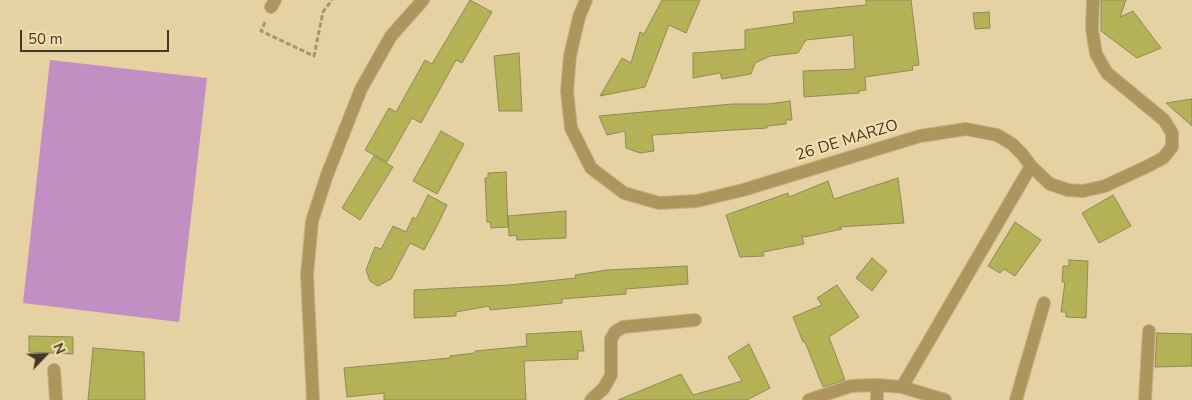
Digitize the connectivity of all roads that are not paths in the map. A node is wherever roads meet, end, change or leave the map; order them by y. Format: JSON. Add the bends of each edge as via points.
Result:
{"nodes":[{"id":1,"x":423,"y":0,"type":"edge"},
{"id":2,"x":586,"y":0,"type":"edge"},
{"id":3,"x":1093,"y":0,"type":"edge"},
{"id":4,"x":1031,"y":166,"type":"junction"},
{"id":5,"x":1044,"y":303,"type":"dead end"},
{"id":6,"x":695,"y":320,"type":"dead end"},
{"id":7,"x":1149,"y":332,"type":"dead end"},
{"id":8,"x":54,"y":370,"type":"dead end"},
{"id":9,"x":877,"y":385,"type":"junction"},
{"id":10,"x":902,"y":387,"type":"junction"},
{"id":11,"x":56,"y":400,"type":"edge"},
{"id":12,"x":312,"y":400,"type":"edge"},
{"id":13,"x":591,"y":400,"type":"edge"},
{"id":14,"x":809,"y":400,"type":"edge"},
{"id":15,"x":877,"y":400,"type":"edge"},
{"id":16,"x":945,"y":400,"type":"edge"},
{"id":17,"x":1016,"y":400,"type":"edge"},
{"id":18,"x":1145,"y":400,"type":"edge"}],
"edges":[{"from":1,"to":12,"type":"street","via":[[391,36],[361,89],[312,222],[307,275]]},
{"from":2,"to":4,"type":"street","name":"26 DE MARZO","via":[[570,56],[567,91],[571,128],[590,168],[624,193],[659,204],[696,201],[743,190],[920,136],[966,129],[997,135],[1012,144]]},
{"from":3,"to":4,"type":"street","name":"26 DE MARZO","via":[[1092,29],[1096,54],[1107,74],[1164,120],[1172,133],[1172,147],[1163,158],[1148,166],[1104,186],[1084,191],[1050,184]]},
{"from":4,"to":10,"type":"street"},
{"from":5,"to":17,"type":"street"},
{"from":6,"to":13,"type":"street","via":[[623,327],[615,332],[611,339],[611,375],[604,388]]},
{"from":7,"to":18,"type":"street"},
{"from":8,"to":11,"type":"street"},
{"from":9,"to":10,"type":"street"},
{"from":9,"to":14,"type":"street","via":[[852,386]]},
{"from":9,"to":15,"type":"street"},
{"from":10,"to":16,"type":"street"}]}
